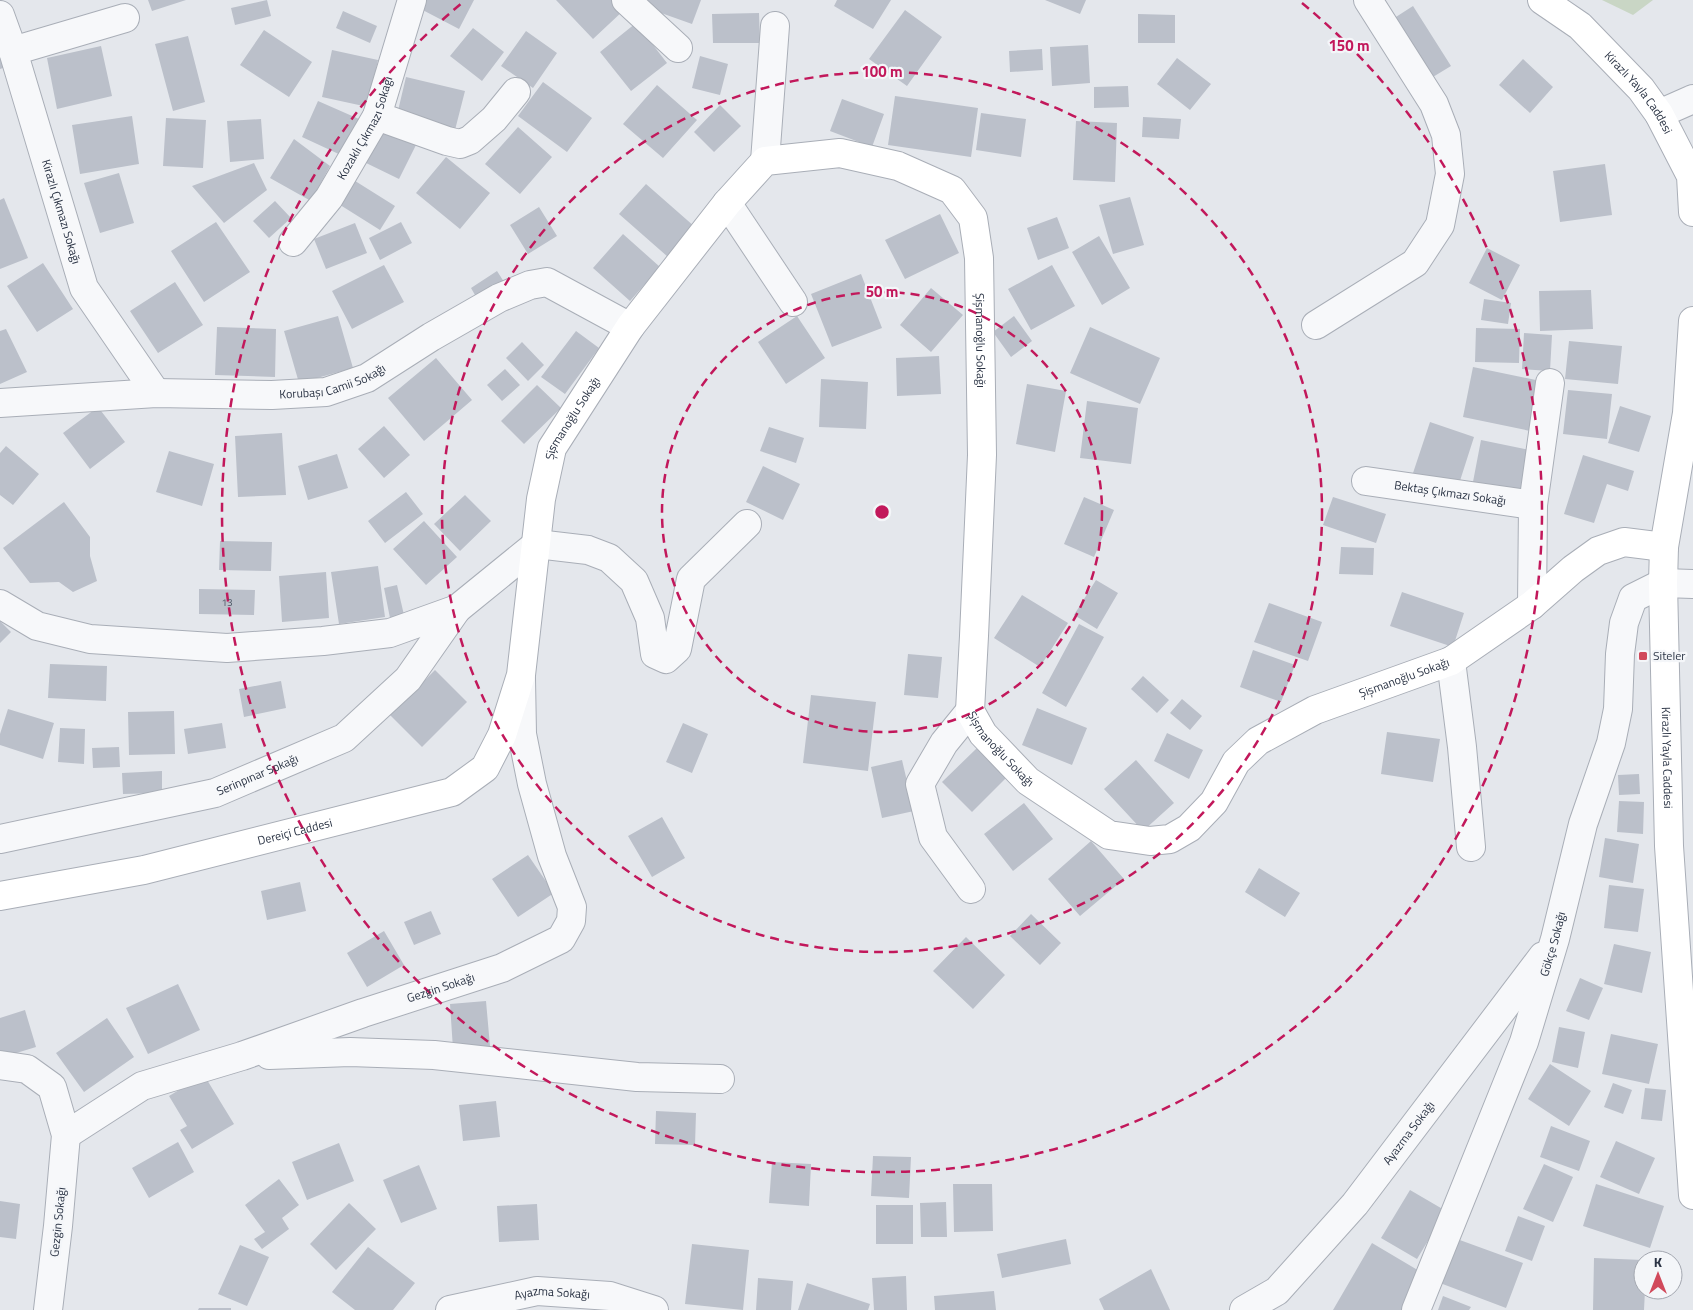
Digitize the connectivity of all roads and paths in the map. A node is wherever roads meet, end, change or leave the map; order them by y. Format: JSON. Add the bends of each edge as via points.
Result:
{"nodes":[{"id":1,"x":412,"y":0,"type":"edge"},
{"id":2,"x":626,"y":0,"type":"edge"},
{"id":3,"x":1368,"y":0,"type":"edge"},
{"id":4,"x":1542,"y":0,"type":"edge"},
{"id":5,"x":0,"y":15,"type":"edge"},
{"id":6,"x":125,"y":18,"type":"dead end"},
{"id":7,"x":775,"y":26,"type":"dead end"},
{"id":8,"x":678,"y":48,"type":"dead end"},
{"id":9,"x":13,"y":51,"type":"junction"},
{"id":10,"x":516,"y":92,"type":"dead end"},
{"id":11,"x":1693,"y":99,"type":"edge"},
{"id":12,"x":1659,"y":114,"type":"junction"},
{"id":13,"x":377,"y":116,"type":"junction"},
{"id":14,"x":765,"y":161,"type":"junction"},
{"id":15,"x":1692,"y":176,"type":"edge"},
{"id":16,"x":726,"y":203,"type":"junction"},
{"id":17,"x":1693,"y":212,"type":"edge"},
{"id":18,"x":293,"y":242,"type":"dead end"},
{"id":19,"x":793,"y":302,"type":"dead end"},
{"id":20,"x":1693,"y":321,"type":"edge"},
{"id":21,"x":1316,"y":325,"type":"dead end"},
{"id":22,"x":630,"y":327,"type":"junction"},
{"id":23,"x":1550,"y":383,"type":"dead end"},
{"id":24,"x":156,"y":393,"type":"junction"},
{"id":25,"x":0,"y":403,"type":"edge"},
{"id":26,"x":1366,"y":482,"type":"dead end"},
{"id":27,"x":1533,"y":505,"type":"junction"},
{"id":28,"x":747,"y":524,"type":"dead end"},
{"id":29,"x":537,"y":544,"type":"junction"},
{"id":30,"x":1664,"y":547,"type":"junction"},
{"id":31,"x":1663,"y":583,"type":"junction"},
{"id":32,"x":1693,"y":584,"type":"edge"},
{"id":33,"x":0,"y":604,"type":"edge"},
{"id":34,"x":1532,"y":605,"type":"junction"},
{"id":35,"x":457,"y":609,"type":"junction"},
{"id":36,"x":1451,"y":661,"type":"junction"},
{"id":37,"x":521,"y":676,"type":"junction"},
{"id":38,"x":970,"y":711,"type":"junction"},
{"id":39,"x":0,"y":839,"type":"edge"},
{"id":40,"x":1471,"y":847,"type":"dead end"},
{"id":41,"x":971,"y":888,"type":"dead end"},
{"id":42,"x":0,"y":896,"type":"edge"},
{"id":43,"x":1555,"y":939,"type":"junction"},
{"id":44,"x":242,"y":1056,"type":"junction"},
{"id":45,"x":0,"y":1065,"type":"edge"},
{"id":46,"x":720,"y":1079,"type":"dead end"},
{"id":47,"x":66,"y":1135,"type":"junction"},
{"id":48,"x":1693,"y":1195,"type":"edge"},
{"id":49,"x":48,"y":1310,"type":"edge"},
{"id":50,"x":450,"y":1310,"type":"edge"},
{"id":51,"x":654,"y":1310,"type":"edge"},
{"id":52,"x":1244,"y":1310,"type":"edge"},
{"id":53,"x":1416,"y":1310,"type":"edge"}],
"edges":[{"from":1,"to":13,"type":"street","name":"Kozaklı Çıkmazı Sokağı"},
{"from":2,"to":8,"type":"street"},
{"from":3,"to":21,"type":"street","via":[[1434,104],[1446,136],[1450,174],[1440,225],[1415,263]]},
{"from":4,"to":12,"type":"street","name":"Kirazlı Yayla Caddesi","via":[[1580,26],[1641,89]]},
{"from":5,"to":9,"type":"street","name":"Kirazlı Çıkmazı Sokağı"},
{"from":6,"to":9,"type":"street"},
{"from":7,"to":14,"type":"street"},
{"from":9,"to":24,"type":"street","name":"Kirazlı Çıkmazı Sokağı","via":[[84,288]]},
{"from":10,"to":13,"type":"street","via":[[494,119],[470,140],[460,144]]},
{"from":11,"to":12,"type":"street"},
{"from":12,"to":15,"type":"street","name":"Kirazlı Yayla Caddesi"},
{"from":13,"to":18,"type":"street","name":"Kozaklı Çıkmazı Sokağı","via":[[329,198]]},
{"from":14,"to":16,"type":"street","name":"Şişmanoğlu Sokağı"},
{"from":14,"to":38,"type":"street","name":"Şişmanoğlu Sokağı","via":[[840,153],[898,166],[952,190],[973,218],[979,258],[982,455]]},
{"from":15,"to":17,"type":"street","name":"Kirazlı Yayla Caddesi"},
{"from":16,"to":19,"type":"street"},
{"from":16,"to":22,"type":"street","name":"Şişmanoğlu Sokağı"},
{"from":20,"to":30,"type":"street","name":"Kirazlı Yayla Caddesi","via":[[1687,413]]},
{"from":22,"to":24,"type":"street","name":"Korubaşı Camii Sokağı","via":[[547,282],[530,284],[430,337],[367,378],[326,392],[272,395]]},
{"from":22,"to":29,"type":"street","name":"Şişmanoğlu Sokağı","via":[[552,448],[541,499]]},
{"from":23,"to":27,"type":"street"},
{"from":24,"to":25,"type":"street","name":"Korubaşı Camii Sokağı"},
{"from":26,"to":27,"type":"street","name":"Bektaş Çıkmazı Sokağı"},
{"from":27,"to":34,"type":"street"},
{"from":28,"to":29,"type":"street","via":[[691,579],[677,649],[666,659],[655,654],[650,618],[634,581],[609,558],[588,550]]},
{"from":29,"to":35,"type":"street"},
{"from":29,"to":37,"type":"street","name":"Şişmanoğlu Sokağı"},
{"from":30,"to":31,"type":"street","name":"Kirazlı Yayla Caddesi"},
{"from":30,"to":34,"type":"street","name":"Şişmanoğlu Sokağı","via":[[1624,542],[1598,551]]},
{"from":31,"to":32,"type":"street"},
{"from":31,"to":43,"type":"street","name":"Gökçe Sokağı","via":[[1633,598],[1624,623],[1618,709],[1611,743],[1583,824]]},
{"from":31,"to":48,"type":"street","name":"Kirazlı Yayla Caddesi","via":[[1669,846]]},
{"from":33,"to":35,"type":"street","via":[[37,626],[90,639],[227,648],[390,633]]},
{"from":34,"to":36,"type":"street","name":"Şişmanoğlu Sokağı"},
{"from":35,"to":39,"type":"street","name":"Serinpınar Sokağı","via":[[408,679],[344,738],[215,793]]},
{"from":36,"to":38,"type":"street","name":"Şişmanoğlu Sokağı","via":[[1316,710],[1258,741],[1236,762],[1214,802],[1190,828],[1170,839],[1150,841],[1109,835],[1028,782],[983,734]]},
{"from":36,"to":40,"type":"street"},
{"from":37,"to":42,"type":"street","name":"Dereiçi Caddesi","via":[[502,735],[484,768],[452,792],[144,870]]},
{"from":37,"to":44,"type":"street","name":"Gezgin Sokağı","via":[[522,734],[532,784],[552,856],[572,907],[571,921],[561,939],[502,968]]},
{"from":38,"to":41,"type":"street","via":[[944,743],[920,784],[933,837]]},
{"from":43,"to":52,"type":"street","name":"Ayazma Sokağı","via":[[1355,1204],[1277,1291]]},
{"from":43,"to":53,"type":"street","name":"Gökçe Sokağı","via":[[1524,1042]]},
{"from":44,"to":46,"type":"street","via":[[350,1052],[434,1055],[638,1077]]},
{"from":44,"to":47,"type":"street","name":"Gezgin Sokağı","via":[[142,1086]]},
{"from":45,"to":47,"type":"street","name":"Gezgin Sokağı","via":[[28,1069],[52,1087]]},
{"from":47,"to":49,"type":"street","name":"Gezgin Sokağı"},
{"from":50,"to":51,"type":"street","name":"Ayazma Sokağı","via":[[537,1291],[610,1296]]}]}
